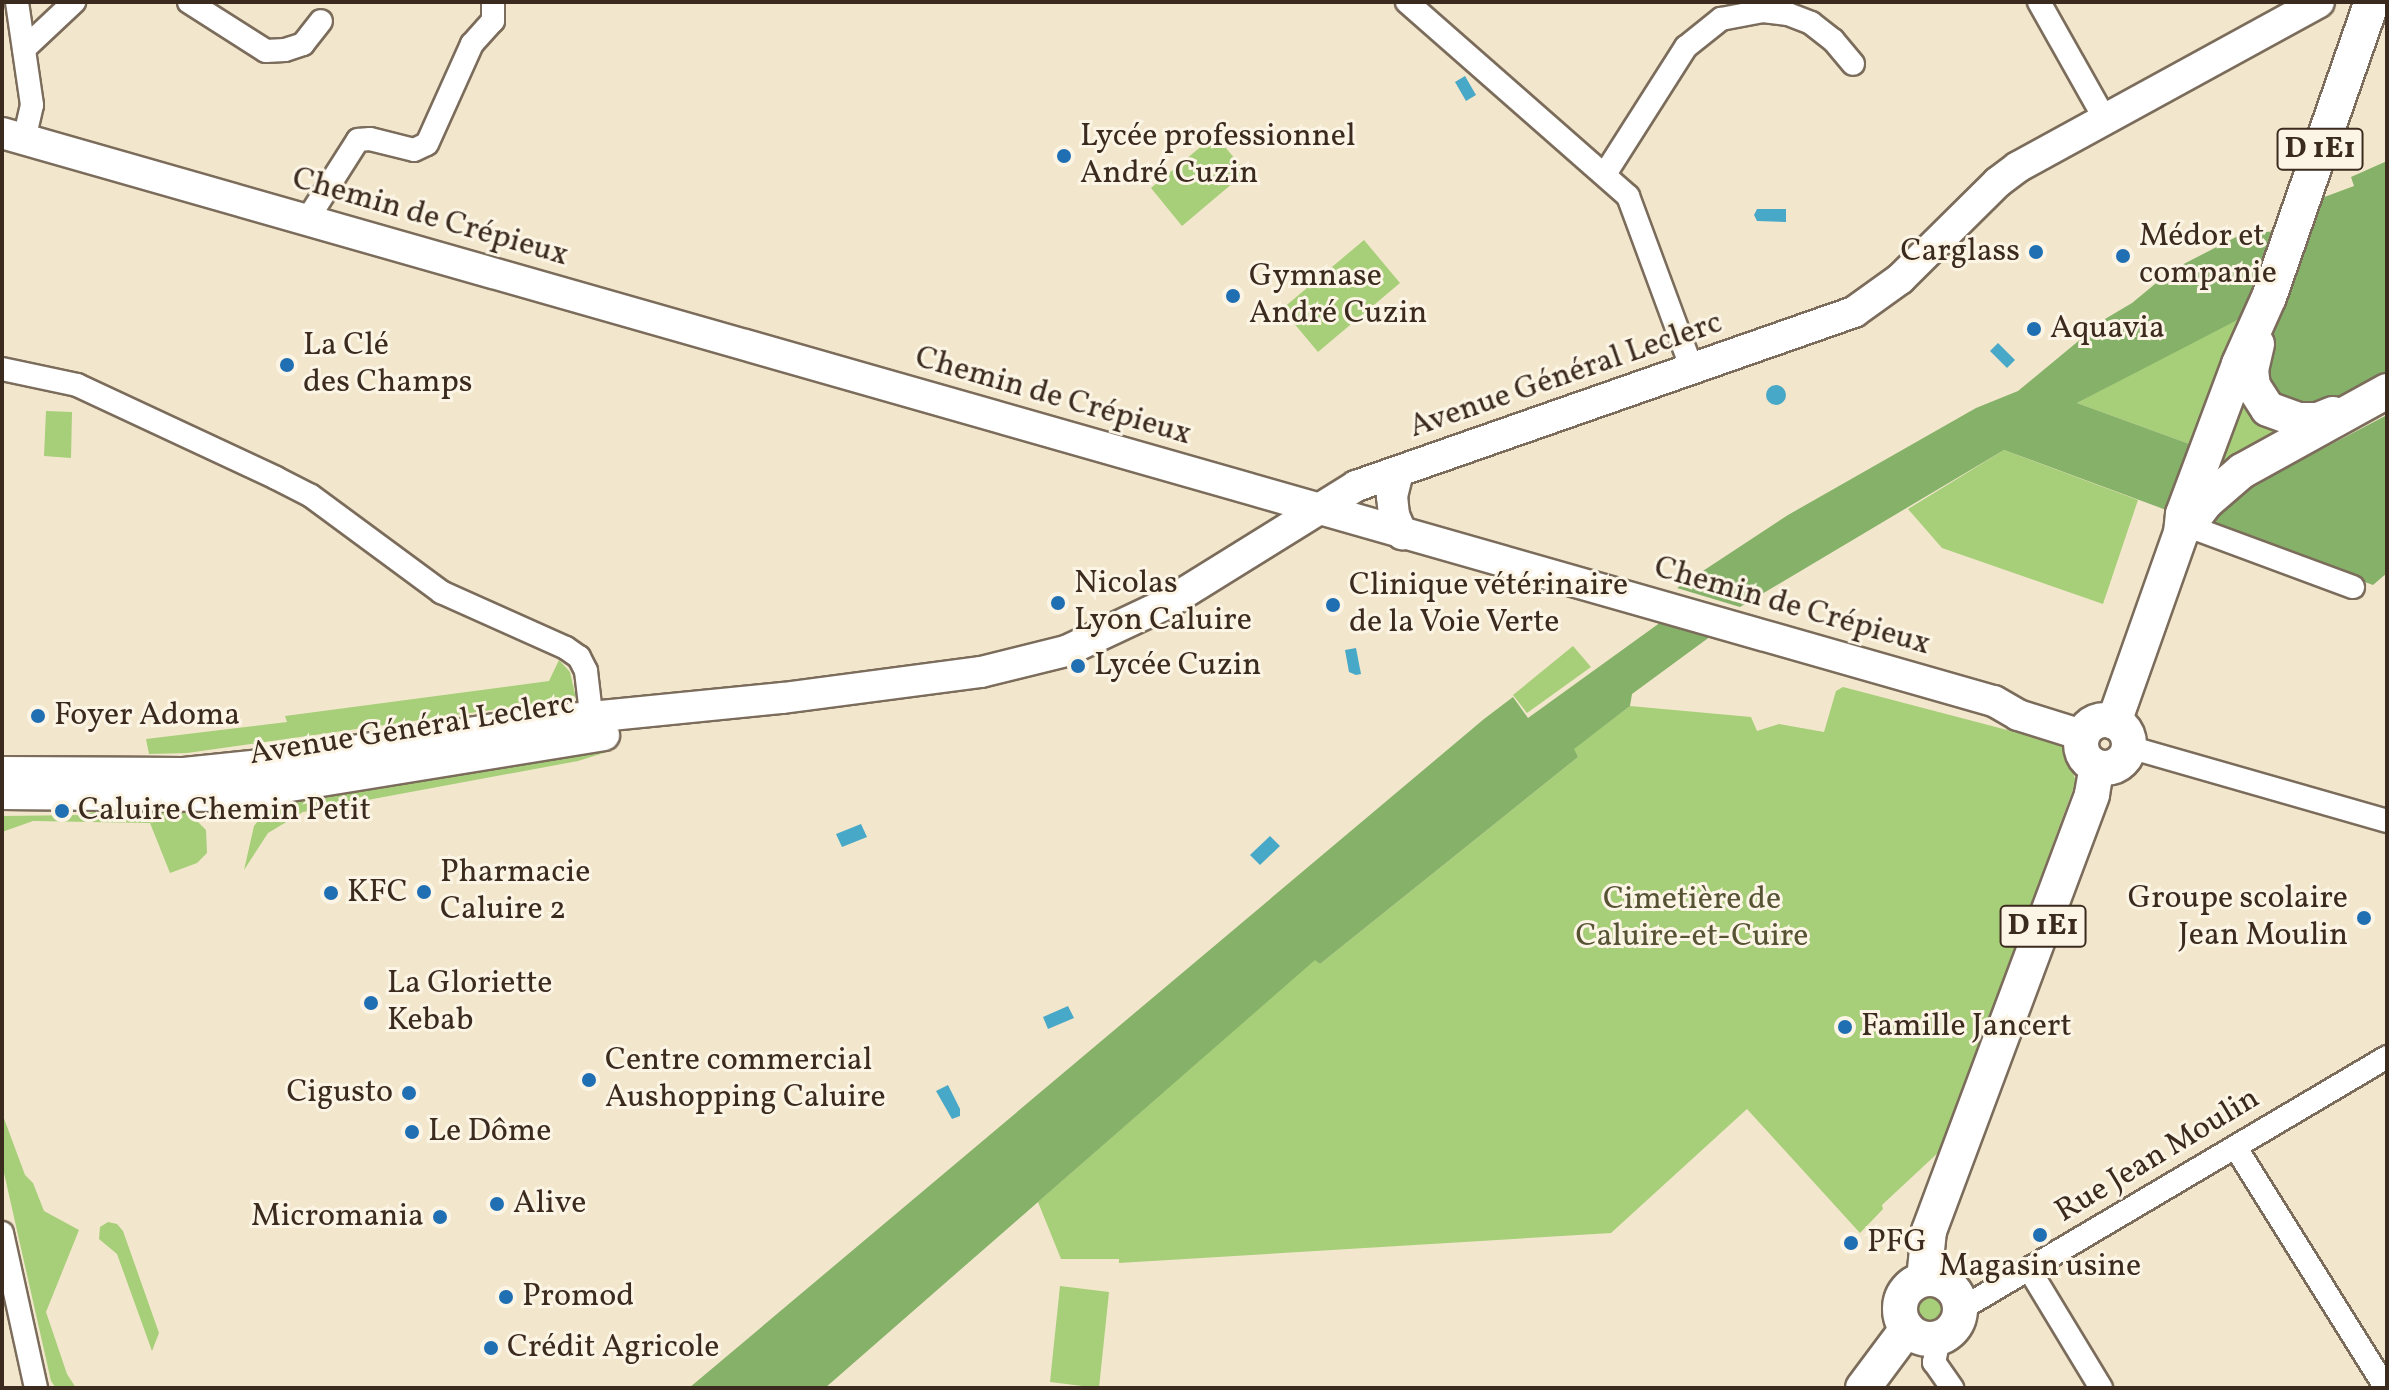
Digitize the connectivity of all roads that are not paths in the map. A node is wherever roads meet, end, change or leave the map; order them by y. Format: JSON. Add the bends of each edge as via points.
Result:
{"nodes":[{"id":1,"x":17,"y":2,"type":"edge"},
{"id":2,"x":74,"y":2,"type":"edge"},
{"id":3,"x":189,"y":2,"type":"edge"},
{"id":4,"x":493,"y":2,"type":"edge"},
{"id":5,"x":2039,"y":2,"type":"edge"},
{"id":6,"x":2319,"y":2,"type":"edge"},
{"id":7,"x":2372,"y":2,"type":"edge"},
{"id":8,"x":1412,"y":4,"type":"edge"},
{"id":9,"x":321,"y":21,"type":"dead end"},
{"id":10,"x":24,"y":49,"type":"junction"},
{"id":11,"x":1853,"y":64,"type":"dead end"},
{"id":12,"x":2105,"y":119,"type":"junction"},
{"id":13,"x":13,"y":136,"type":"edge"},
{"id":14,"x":1605,"y":174,"type":"junction"},
{"id":15,"x":307,"y":220,"type":"junction"},
{"id":16,"x":2269,"y":297,"type":"junction"},
{"id":17,"x":2,"y":369,"type":"edge"},
{"id":18,"x":1692,"y":369,"type":"junction"},
{"id":19,"x":2379,"y":395,"type":"edge"},
{"id":20,"x":1398,"y":472,"type":"junction"},
{"id":21,"x":1319,"y":510,"type":"junction"},
{"id":22,"x":2185,"y":529,"type":"junction"},
{"id":23,"x":1402,"y":534,"type":"junction"},
{"id":24,"x":2353,"y":587,"type":"dead end"},
{"id":25,"x":592,"y":727,"type":"junction"},
{"id":26,"x":2082,"y":735,"type":"junction"},
{"id":27,"x":2121,"y":735,"type":"junction"},
{"id":28,"x":2097,"y":767,"type":"junction"},
{"id":29,"x":2,"y":772,"type":"edge"},
{"id":30,"x":2,"y":794,"type":"edge"},
{"id":31,"x":2387,"y":821,"type":"edge"},
{"id":32,"x":2387,"y":1057,"type":"edge"},
{"id":33,"x":2236,"y":1148,"type":"junction"},
{"id":34,"x":2,"y":1233,"type":"edge"},
{"id":35,"x":2029,"y":1269,"type":"junction"},
{"id":36,"x":1924,"y":1279,"type":"junction"},
{"id":37,"x":1961,"y":1309,"type":"junction"},
{"id":38,"x":1907,"y":1329,"type":"junction"},
{"id":39,"x":1939,"y":1339,"type":"junction"},
{"id":40,"x":36,"y":1388,"type":"edge"},
{"id":41,"x":1863,"y":1388,"type":"edge"},
{"id":42,"x":1952,"y":1388,"type":"edge"},
{"id":43,"x":2101,"y":1388,"type":"edge"},
{"id":44,"x":2386,"y":1388,"type":"edge"}],
"edges":[{"from":1,"to":10,"type":"street"},
{"from":2,"to":10,"type":"street"},
{"from":3,"to":9,"type":"street","via":[[266,51],[303,44]]},
{"from":4,"to":15,"type":"street","via":[[493,21],[472,44],[427,144],[414,150],[358,140]]},
{"from":5,"to":12,"type":"street"},
{"from":6,"to":12,"type":"main road","name":"Avenue Général Leclerc"},
{"from":7,"to":16,"type":"main road","number":"D 1E1"},
{"from":8,"to":14,"type":"street"},
{"from":10,"to":13,"type":"street","via":[[32,105]]},
{"from":11,"to":14,"type":"street","via":[[1811,23],[1788,14],[1763,11],[1721,19],[1686,47]]},
{"from":12,"to":18,"type":"main road","name":"Avenue Général Leclerc","via":[[1998,182],[1877,299],[1854,312]]},
{"from":13,"to":15,"type":"main road","name":"Chemin de Crépieux"},
{"from":14,"to":18,"type":"street","via":[[1632,203]]},
{"from":15,"to":21,"type":"main road","name":"Chemin de Crépieux"},
{"from":16,"to":19,"type":"main road","via":[[2251,370],[2253,386],[2268,409],[2282,417],[2318,420]]},
{"from":16,"to":22,"type":"main road","number":"D 1E1","via":[[2183,514]]},
{"from":17,"to":25,"type":"street","via":[[77,385],[311,496],[441,592],[579,657],[586,671]]},
{"from":18,"to":20,"type":"main road","name":"Avenue Général Leclerc"},
{"from":19,"to":22,"type":"main road","via":[[2242,471]]},
{"from":20,"to":21,"type":"main road","name":"Avenue Général Leclerc","via":[[1356,486]]},
{"from":20,"to":23,"type":"main road","via":[[1392,496]]},
{"from":21,"to":23,"type":"main road","name":"Chemin de Crépieux"},
{"from":21,"to":25,"type":"main road","name":"Avenue Général Leclerc","via":[[1166,604],[1066,651],[981,672]]},
{"from":22,"to":24,"type":"street"},
{"from":22,"to":27,"type":"main road","number":"D 1E1"},
{"from":23,"to":26,"type":"main road","name":"Chemin de Crépieux","via":[[1994,701],[2018,715]]},
{"from":25,"to":29,"type":"main road","name":"Avenue Général Leclerc","via":[[184,773]]},
{"from":25,"to":30,"type":"main road","name":"Avenue Général Leclerc","via":[[228,796]]},
{"from":26,"to":27,"type":"main road","via":[[2092,724]]},
{"from":26,"to":28,"type":"main road","via":[[2081,751]]},
{"from":27,"to":28,"type":"main road","via":[[2118,764]]},
{"from":27,"to":31,"type":"street"},
{"from":28,"to":36,"type":"main road","number":"D 1E1","via":[[2092,794],[1929,1231]]},
{"from":32,"to":33,"type":"street","name":"Rue Jean Moulin"},
{"from":33,"to":35,"type":"street","name":"Rue Jean Moulin"},
{"from":33,"to":44,"type":"street"},
{"from":34,"to":40,"type":"street"},
{"from":35,"to":37,"type":"street","name":"Rue Jean Moulin"},
{"from":35,"to":43,"type":"street"},
{"from":36,"to":37,"type":"main road","via":[[1950,1285]]},
{"from":36,"to":38,"type":"main road","via":[[1902,1297]]},
{"from":37,"to":39,"type":"main road","via":[[1955,1328]]},
{"from":38,"to":39,"type":"main road","via":[[1921,1339]]},
{"from":38,"to":41,"type":"main road"},
{"from":39,"to":42,"type":"street","via":[[1934,1362]]}]}
